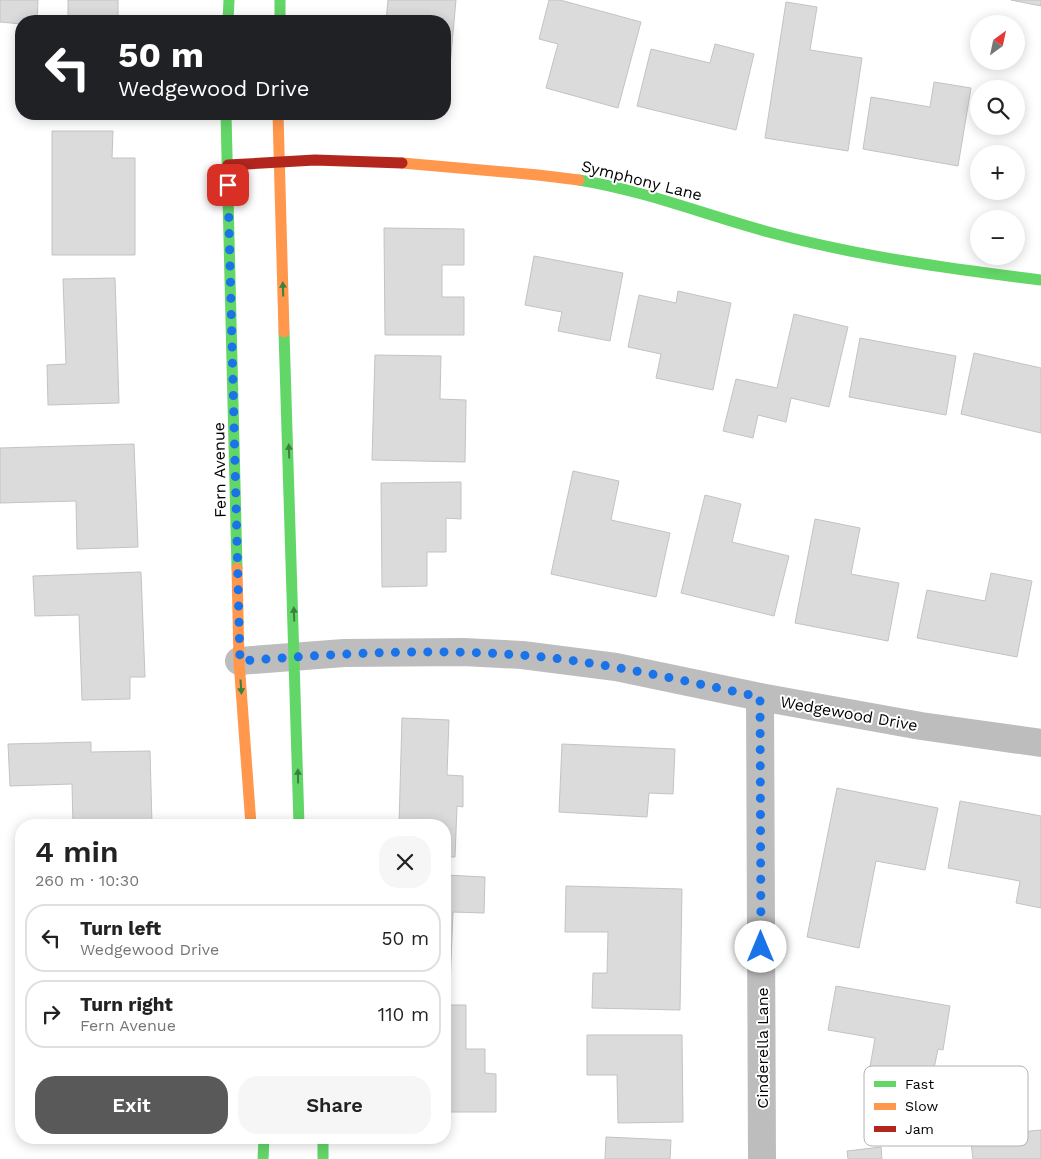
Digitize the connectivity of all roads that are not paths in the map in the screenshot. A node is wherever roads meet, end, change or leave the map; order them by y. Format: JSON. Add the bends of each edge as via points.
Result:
{"nodes":[{"id":1,"x":229,"y":0,"type":"edge"},
{"id":2,"x":280,"y":0,"type":"edge"},
{"id":3,"x":228,"y":15,"type":"edge"},
{"id":4,"x":280,"y":15,"type":"edge"},
{"id":5,"x":226,"y":120,"type":"edge"},
{"id":6,"x":278,"y":120,"type":"edge"},
{"id":7,"x":279,"y":161,"type":"junction"},
{"id":8,"x":228,"y":165,"type":"junction"},
{"id":9,"x":1041,"y":280,"type":"edge"},
{"id":10,"x":296,"y":656,"type":"junction"},
{"id":11,"x":240,"y":661,"type":"junction"},
{"id":12,"x":760,"y":697,"type":"junction"},
{"id":13,"x":1041,"y":743,"type":"edge"},
{"id":14,"x":250,"y":819,"type":"edge"},
{"id":15,"x":300,"y":819,"type":"edge"},
{"id":16,"x":264,"y":1144,"type":"edge"},
{"id":17,"x":323,"y":1144,"type":"edge"},
{"id":18,"x":264,"y":1159,"type":"edge"},
{"id":19,"x":322,"y":1159,"type":"edge"},
{"id":20,"x":762,"y":1159,"type":"edge"}],
"edges":[{"from":1,"to":3,"type":"street"},
{"from":2,"to":4,"type":"street"},
{"from":5,"to":8,"type":"street","name":"Fern Avenue"},
{"from":6,"to":7,"type":"street"},
{"from":7,"to":8,"type":"street","name":"Symphony Lane"},
{"from":7,"to":9,"type":"street","name":"Symphony Lane","via":[[399,162],[552,176],[646,195],[776,234],[876,256]]},
{"from":10,"to":7,"type":"street","one_way":true},
{"from":8,"to":11,"type":"street","name":"Fern Avenue"},
{"from":10,"to":11,"type":"street","name":"Wedgewood Drive"},
{"from":10,"to":12,"type":"street","name":"Wedgewood Drive","via":[[463,652],[522,655],[616,666]]},
{"from":15,"to":10,"type":"street","one_way":true},
{"from":11,"to":14,"type":"street","name":"Fern Avenue","one_way":true},
{"from":12,"to":13,"type":"street","name":"Wedgewood Drive","via":[[921,726]]},
{"from":12,"to":20,"type":"street","name":"Cinderella Lane"},
{"from":16,"to":18,"type":"street"},
{"from":17,"to":19,"type":"street"}]}
